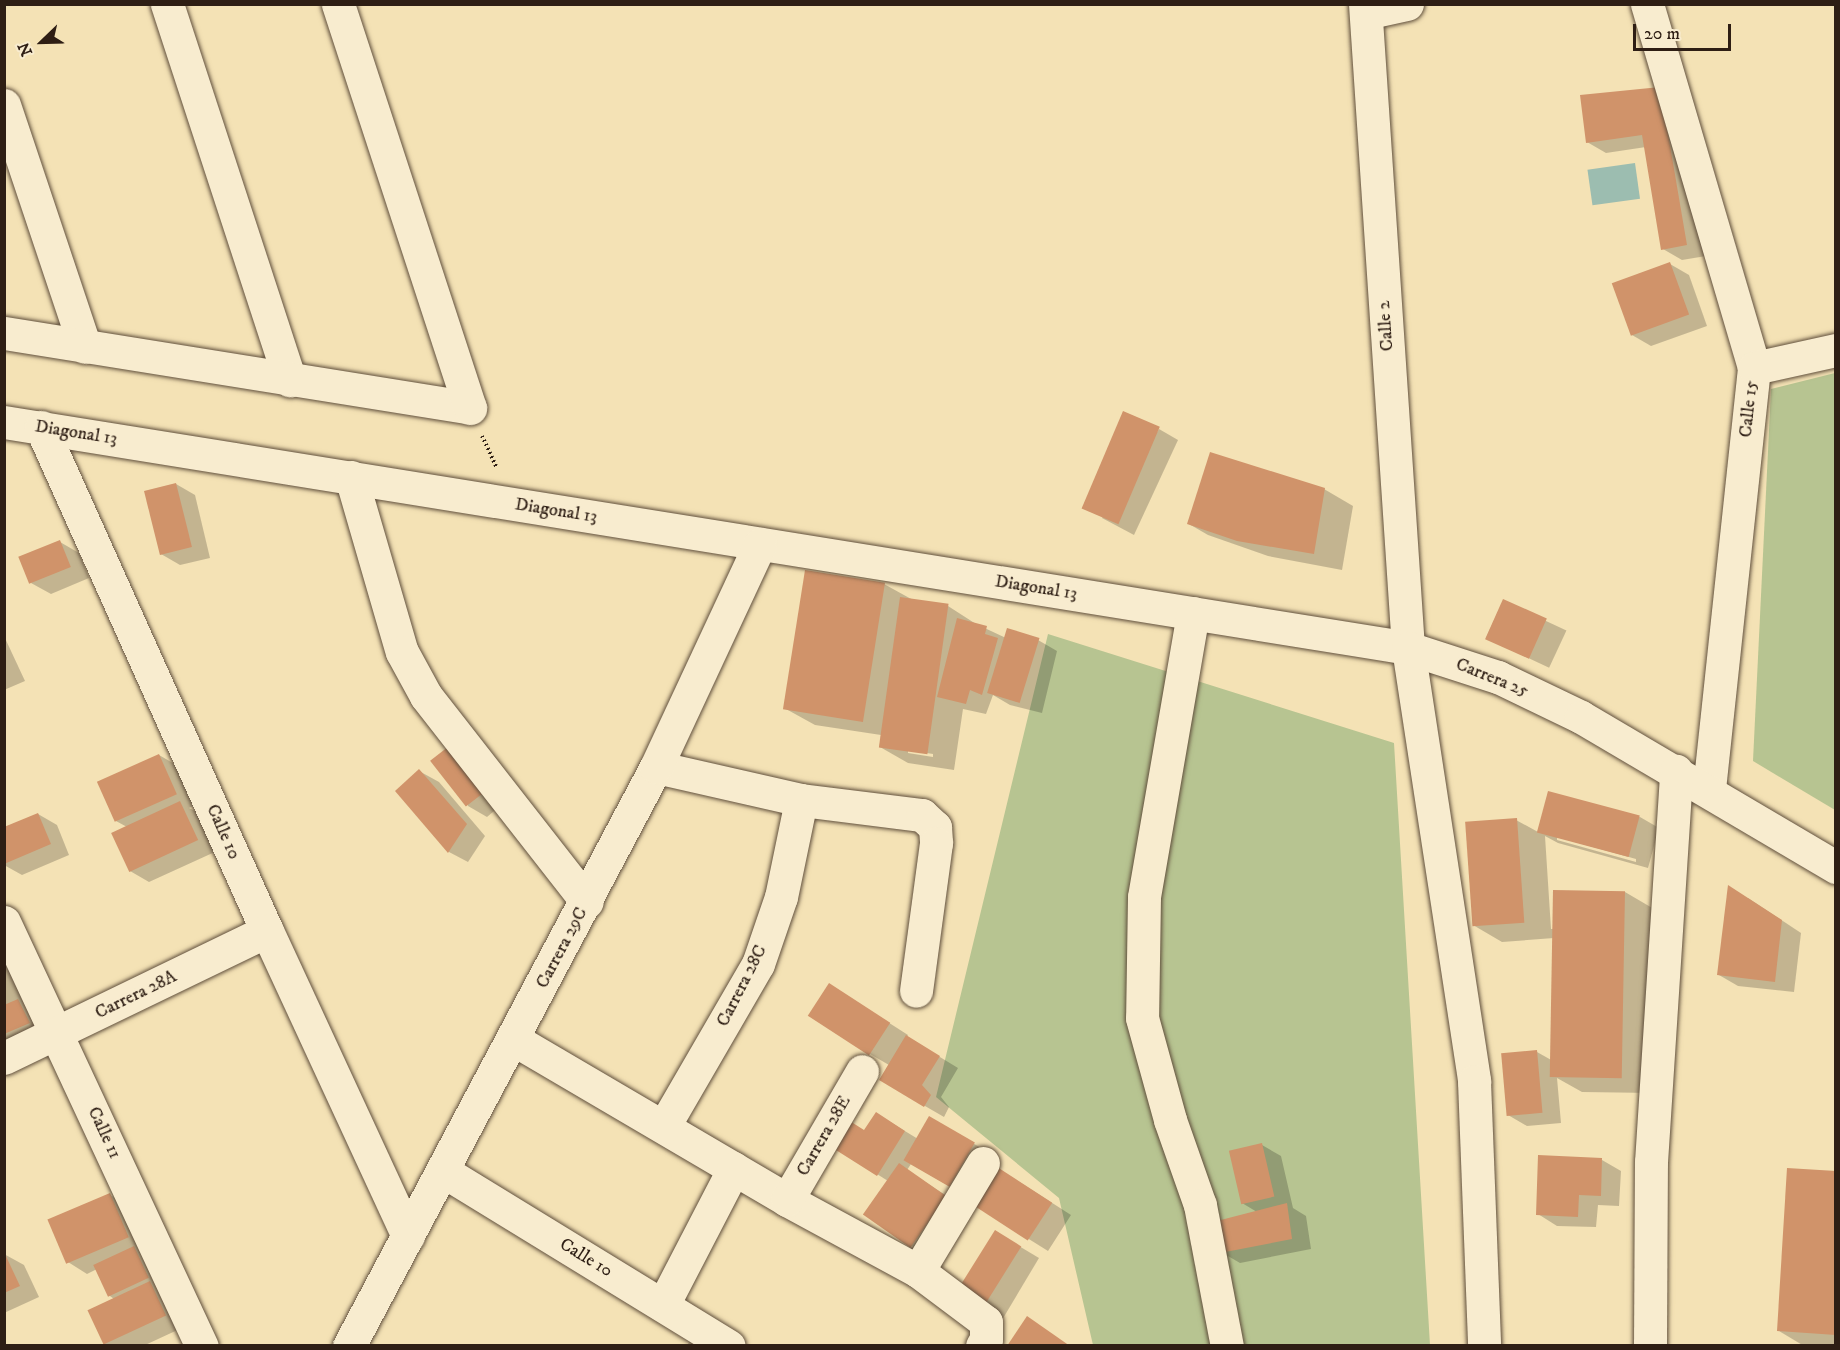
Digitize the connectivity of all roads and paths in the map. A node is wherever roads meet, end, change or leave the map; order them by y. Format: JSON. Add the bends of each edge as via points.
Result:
{"nodes":[{"id":1,"x":167,"y":4,"type":"edge"},
{"id":2,"x":338,"y":4,"type":"edge"},
{"id":3,"x":1407,"y":4,"type":"edge"},
{"id":4,"x":1647,"y":4,"type":"edge"},
{"id":5,"x":1365,"y":9,"type":"edge"},
{"id":6,"x":4,"y":105,"type":"edge"},
{"id":7,"x":4,"y":333,"type":"edge"},
{"id":8,"x":85,"y":347,"type":"junction"},
{"id":9,"x":1836,"y":350,"type":"edge"},
{"id":10,"x":1754,"y":368,"type":"junction"},
{"id":11,"x":290,"y":380,"type":"junction"},
{"id":12,"x":470,"y":408,"type":"junction"},
{"id":13,"x":4,"y":422,"type":"edge"},
{"id":14,"x":41,"y":427,"type":"junction"},
{"id":15,"x":351,"y":477,"type":"junction"},
{"id":16,"x":513,"y":504,"type":"junction"},
{"id":17,"x":760,"y":544,"type":"junction"},
{"id":18,"x":1108,"y":600,"type":"joint"},
{"id":19,"x":1193,"y":613,"type":"junction"},
{"id":20,"x":1408,"y":648,"type":"junction"},
{"id":21,"x":656,"y":767,"type":"junction"},
{"id":22,"x":1676,"y":771,"type":"junction"},
{"id":23,"x":1709,"y":791,"type":"junction"},
{"id":24,"x":801,"y":800,"type":"junction"},
{"id":25,"x":1836,"y":867,"type":"edge"},
{"id":26,"x":587,"y":902,"type":"junction"},
{"id":27,"x":4,"y":922,"type":"edge"},
{"id":28,"x":267,"y":931,"type":"junction"},
{"id":29,"x":916,"y":991,"type":"dead end"},
{"id":30,"x":57,"y":1033,"type":"junction"},
{"id":31,"x":513,"y":1039,"type":"junction"},
{"id":32,"x":4,"y":1058,"type":"edge"},
{"id":33,"x":862,"y":1071,"type":"dead end"},
{"id":34,"x":664,"y":1126,"type":"junction"},
{"id":35,"x":983,"y":1162,"type":"dead end"},
{"id":36,"x":734,"y":1168,"type":"junction"},
{"id":37,"x":443,"y":1171,"type":"junction"},
{"id":38,"x":787,"y":1200,"type":"junction"},
{"id":39,"x":408,"y":1236,"type":"junction"},
{"id":40,"x":918,"y":1271,"type":"junction"},
{"id":41,"x":663,"y":1305,"type":"junction"},
{"id":42,"x":984,"y":1334,"type":"edge"},
{"id":43,"x":202,"y":1346,"type":"edge"},
{"id":44,"x":349,"y":1346,"type":"edge"},
{"id":45,"x":729,"y":1346,"type":"edge"},
{"id":46,"x":1227,"y":1346,"type":"edge"},
{"id":47,"x":1484,"y":1346,"type":"edge"},
{"id":48,"x":1650,"y":1346,"type":"edge"}],
"edges":[{"from":1,"to":11,"type":"street"},
{"from":2,"to":12,"type":"street"},
{"from":3,"to":5,"type":"street"},
{"from":4,"to":10,"type":"street","name":"Calle 15"},
{"from":5,"to":20,"type":"street","name":"Calle 2"},
{"from":6,"to":8,"type":"street"},
{"from":7,"to":8,"type":"street"},
{"from":8,"to":11,"type":"street"},
{"from":9,"to":10,"type":"street"},
{"from":10,"to":23,"type":"street","name":"Calle 15"},
{"from":11,"to":12,"type":"street"},
{"from":12,"to":16,"type":"path"},
{"from":13,"to":14,"type":"street","name":"Diagonal 13"},
{"from":14,"to":15,"type":"street","name":"Diagonal 13"},
{"from":14,"to":28,"type":"street","name":"Calle 10"},
{"from":15,"to":16,"type":"street","name":"Diagonal 13"},
{"from":15,"to":26,"type":"street","via":[[402,652],[426,696]]},
{"from":16,"to":17,"type":"street","name":"Diagonal 13"},
{"from":17,"to":18,"type":"street","name":"Diagonal 13"},
{"from":17,"to":21,"type":"street","name":"Carrera 29C"},
{"from":18,"to":19,"type":"street","name":"Carrera 25"},
{"from":19,"to":20,"type":"street","name":"Carrera 25"},
{"from":19,"to":46,"type":"street","via":[[1144,897],[1142,1018],[1170,1120],[1200,1205]]},
{"from":20,"to":22,"type":"street","name":"Carrera 25","via":[[1498,677],[1581,717]]},
{"from":20,"to":47,"type":"street","name":"Calle 2","via":[[1474,1081]]},
{"from":21,"to":24,"type":"street"},
{"from":21,"to":26,"type":"street","name":"Carrera 29C"},
{"from":22,"to":23,"type":"street","name":"Carrera 25"},
{"from":22,"to":48,"type":"street","via":[[1651,1162]]},
{"from":23,"to":25,"type":"street","name":"Carrera 25"},
{"from":24,"to":29,"type":"street","via":[[921,815],[935,827]]},
{"from":24,"to":34,"type":"street","name":"Carrera 28C","via":[[781,897],[758,964]]},
{"from":26,"to":31,"type":"street","name":"Carrera 29C"},
{"from":27,"to":30,"type":"street","name":"Calle 11"},
{"from":28,"to":30,"type":"street","name":"Carrera 28A"},
{"from":28,"to":39,"type":"street","name":"Calle 10"},
{"from":30,"to":32,"type":"street","name":"Carrera 28A"},
{"from":30,"to":43,"type":"street","name":"Calle 11"},
{"from":31,"to":34,"type":"street"},
{"from":31,"to":37,"type":"street","name":"Carrera 29C"},
{"from":33,"to":38,"type":"street","name":"Carrera 28E"},
{"from":34,"to":36,"type":"street"},
{"from":35,"to":40,"type":"street"},
{"from":36,"to":38,"type":"street"},
{"from":36,"to":41,"type":"street"},
{"from":37,"to":39,"type":"street","name":"Carrera 29C"},
{"from":37,"to":41,"type":"street","name":"Calle 10"},
{"from":38,"to":40,"type":"street"},
{"from":39,"to":44,"type":"street","name":"Carrera 29C"},
{"from":40,"to":42,"type":"street"},
{"from":41,"to":45,"type":"street","name":"Calle 10"}]}
